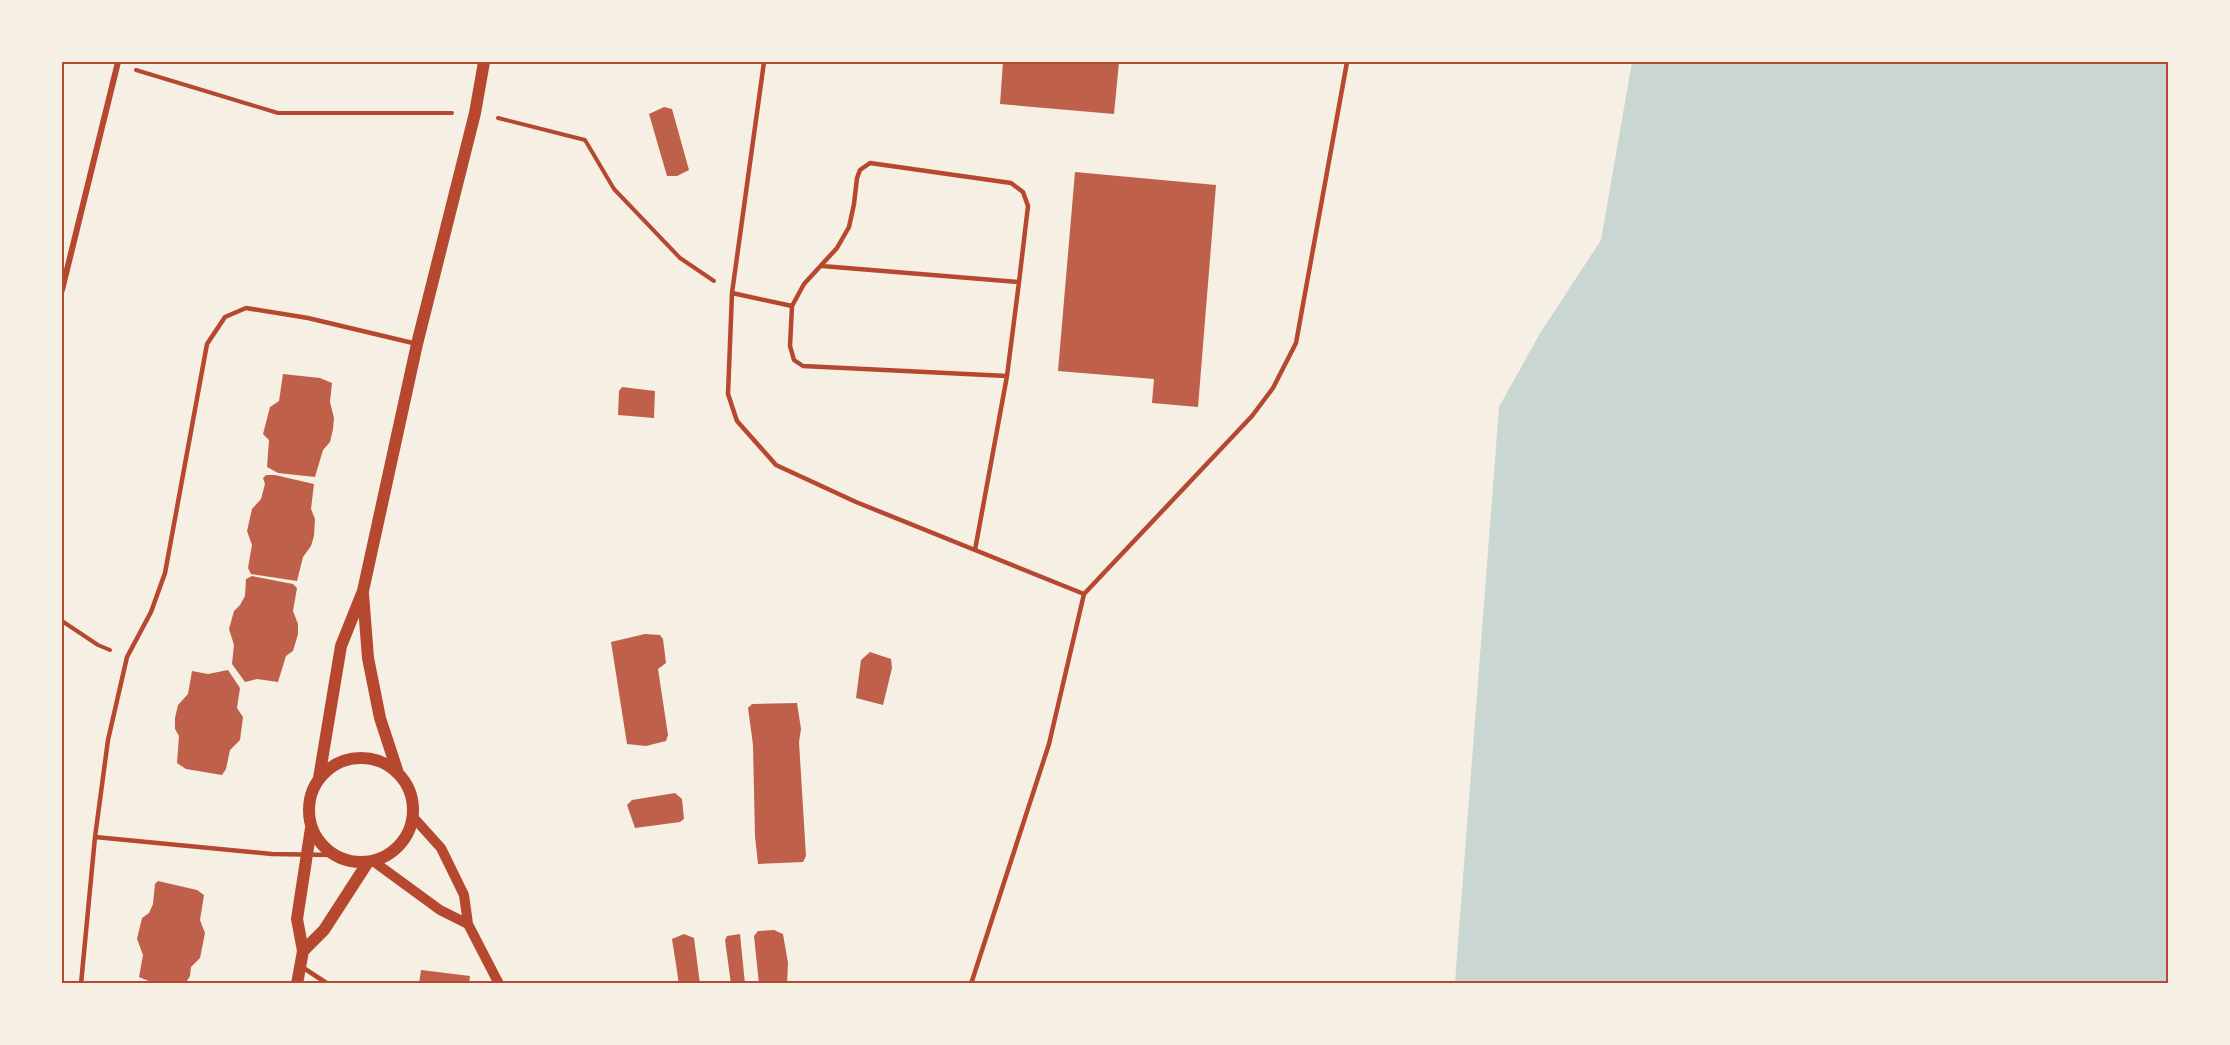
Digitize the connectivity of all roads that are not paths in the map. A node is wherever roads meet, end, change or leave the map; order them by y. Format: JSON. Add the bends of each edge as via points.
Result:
{"nodes":[{"id":1,"x":118,"y":62,"type":"edge"},
{"id":2,"x":484,"y":62,"type":"edge"},
{"id":3,"x":764,"y":62,"type":"edge"},
{"id":4,"x":1347,"y":62,"type":"edge"},
{"id":5,"x":822,"y":266,"type":"junction"},
{"id":6,"x":1018,"y":282,"type":"junction"},
{"id":7,"x":62,"y":290,"type":"edge"},
{"id":8,"x":732,"y":293,"type":"junction"},
{"id":9,"x":792,"y":306,"type":"junction"},
{"id":10,"x":417,"y":344,"type":"junction"},
{"id":11,"x":1007,"y":376,"type":"junction"},
{"id":12,"x":975,"y":550,"type":"junction"},
{"id":13,"x":363,"y":591,"type":"junction"},
{"id":14,"x":1084,"y":594,"type":"junction"},
{"id":15,"x":399,"y":774,"type":"junction"},
{"id":16,"x":319,"y":778,"type":"junction"},
{"id":17,"x":413,"y":817,"type":"junction"},
{"id":18,"x":311,"y":827,"type":"junction"},
{"id":19,"x":95,"y":837,"type":"junction"},
{"id":20,"x":308,"y":854,"type":"junction"},
{"id":21,"x":334,"y":855,"type":"junction"},
{"id":22,"x":371,"y":861,"type":"junction"},
{"id":23,"x":468,"y":924,"type":"junction"},
{"id":24,"x":303,"y":951,"type":"junction"},
{"id":25,"x":300,"y":966,"type":"junction"},
{"id":26,"x":81,"y":984,"type":"edge"},
{"id":27,"x":297,"y":984,"type":"edge"},
{"id":28,"x":328,"y":984,"type":"edge"},
{"id":29,"x":499,"y":984,"type":"edge"},
{"id":30,"x":971,"y":984,"type":"edge"}],
"edges":[{"from":1,"to":7,"type":"street"},
{"from":2,"to":10,"type":"main road","via":[[475,113]]},
{"from":3,"to":8,"type":"lane"},
{"from":4,"to":14,"type":"lane","via":[[1296,344],[1273,388],[1252,416]]},
{"from":5,"to":6,"type":"lane"},
{"from":5,"to":6,"type":"lane","via":[[849,228],[857,178],[870,163],[1011,183],[1023,192],[1028,206]]},
{"from":5,"to":9,"type":"lane","via":[[804,284]]},
{"from":6,"to":11,"type":"lane"},
{"from":8,"to":9,"type":"lane"},
{"from":8,"to":12,"type":"lane","via":[[728,394],[737,421],[776,465]]},
{"from":9,"to":11,"type":"lane","via":[[790,346],[794,360],[803,366]]},
{"from":10,"to":13,"type":"main road"},
{"from":10,"to":19,"type":"lane","via":[[246,308],[225,317],[207,344],[165,573],[151,612],[127,657],[108,740]]},
{"from":11,"to":12,"type":"lane"},
{"from":12,"to":14,"type":"lane"},
{"from":13,"to":15,"type":"main road","via":[[368,658],[380,718]]},
{"from":13,"to":16,"type":"main road","via":[[341,646]]},
{"from":14,"to":30,"type":"lane","via":[[1048,744]]},
{"from":15,"to":16,"type":"main road","via":[[386,764],[358,758],[343,761]]},
{"from":15,"to":17,"type":"main road","via":[[412,801]]},
{"from":16,"to":18,"type":"main road","via":[[309,802]]},
{"from":17,"to":22,"type":"main road","via":[[400,845]]},
{"from":17,"to":23,"type":"street","via":[[441,848],[464,896]]},
{"from":18,"to":20,"type":"main road"},
{"from":18,"to":21,"type":"main road","via":[[320,843]]},
{"from":19,"to":20,"type":"lane"},
{"from":19,"to":26,"type":"lane"},
{"from":20,"to":21,"type":"lane"},
{"from":20,"to":24,"type":"main road","via":[[297,919]]},
{"from":21,"to":22,"type":"main road","via":[[351,861]]},
{"from":22,"to":23,"type":"street","via":[[440,910]]},
{"from":22,"to":24,"type":"main road","via":[[324,930]]},
{"from":23,"to":29,"type":"street"},
{"from":24,"to":25,"type":"main road"},
{"from":25,"to":27,"type":"main road"},
{"from":25,"to":28,"type":"lane"}]}
